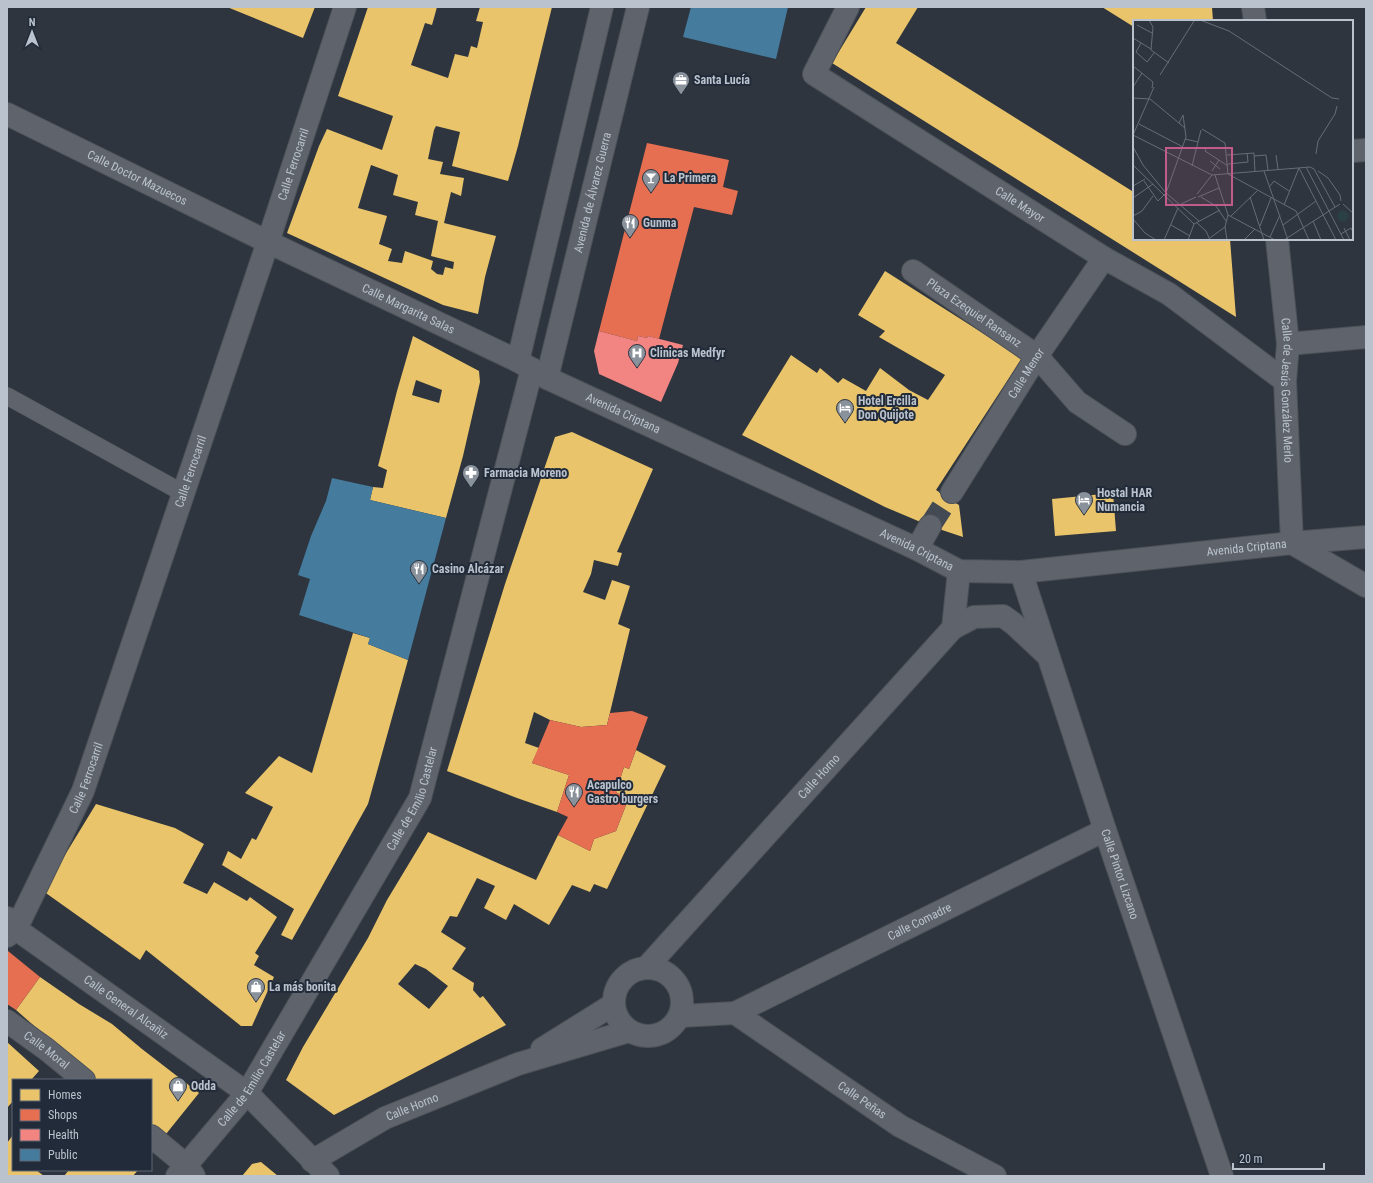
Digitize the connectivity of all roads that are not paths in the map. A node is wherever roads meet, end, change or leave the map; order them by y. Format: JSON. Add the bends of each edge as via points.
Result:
{"nodes":[{"id":1,"x":345,"y":7,"type":"edge"},
{"id":2,"x":602,"y":7,"type":"edge"},
{"id":3,"x":638,"y":7,"type":"edge"},
{"id":4,"x":848,"y":7,"type":"edge"},
{"id":5,"x":1253,"y":7,"type":"edge"},
{"id":6,"x":1255,"y":20,"type":"edge"},
{"id":7,"x":7,"y":114,"type":"edge"},
{"id":8,"x":1366,"y":150,"type":"edge"},
{"id":9,"x":1353,"y":151,"type":"edge"},
{"id":10,"x":1277,"y":240,"type":"edge"},
{"id":11,"x":268,"y":242,"type":"junction"},
{"id":12,"x":1104,"y":258,"type":"junction"},
{"id":13,"x":913,"y":271,"type":"dead end"},
{"id":14,"x":1366,"y":337,"type":"edge"},
{"id":15,"x":1288,"y":344,"type":"junction"},
{"id":16,"x":1037,"y":356,"type":"junction"},
{"id":17,"x":532,"y":369,"type":"junction"},
{"id":18,"x":1285,"y":381,"type":"junction"},
{"id":19,"x":7,"y":396,"type":"edge"},
{"id":20,"x":1125,"y":434,"type":"dead end"},
{"id":21,"x":952,"y":492,"type":"tunnel mouth"},
{"id":22,"x":183,"y":493,"type":"junction"},
{"id":23,"x":930,"y":526,"type":"tunnel mouth"},
{"id":24,"x":1366,"y":537,"type":"edge"},
{"id":25,"x":1292,"y":543,"type":"junction"},
{"id":26,"x":917,"y":549,"type":"junction"},
{"id":27,"x":960,"y":571,"type":"junction"},
{"id":28,"x":1021,"y":572,"type":"junction"},
{"id":29,"x":1366,"y":586,"type":"edge"},
{"id":30,"x":953,"y":628,"type":"junction"},
{"id":31,"x":1048,"y":657,"type":"junction"},
{"id":32,"x":1105,"y":830,"type":"junction"},
{"id":33,"x":10,"y":928,"type":"edge"},
{"id":34,"x":646,"y":968,"type":"junction"},
{"id":35,"x":614,"y":1004,"type":"junction"},
{"id":36,"x":735,"y":1013,"type":"junction"},
{"id":37,"x":680,"y":1016,"type":"junction"},
{"id":38,"x":7,"y":1021,"type":"edge"},
{"id":39,"x":629,"y":1031,"type":"junction"},
{"id":40,"x":518,"y":1064,"type":"junction"},
{"id":41,"x":83,"y":1079,"type":"edge"},
{"id":42,"x":246,"y":1093,"type":"junction"},
{"id":43,"x":152,"y":1137,"type":"edge"},
{"id":44,"x":312,"y":1160,"type":"junction"},
{"id":45,"x":186,"y":1172,"type":"edge"},
{"id":46,"x":328,"y":1176,"type":"edge"},
{"id":47,"x":995,"y":1176,"type":"edge"},
{"id":48,"x":1222,"y":1176,"type":"edge"}],
"edges":[{"from":1,"to":11,"type":"street","name":"Calle Ferrocarril"},
{"from":2,"to":17,"type":"street"},
{"from":3,"to":17,"type":"street","name":"Avenida de Álvarez Guerra"},
{"from":4,"to":12,"type":"street","name":"Calle Mayor","via":[[814,74]]},
{"from":5,"to":6,"type":"street"},
{"from":7,"to":11,"type":"street","name":"Calle Doctor Mazuecos"},
{"from":8,"to":9,"type":"street"},
{"from":10,"to":15,"type":"street","name":"Calle de Jesús González Merlo"},
{"from":11,"to":17,"type":"street","name":"Calle Margarita Salas"},
{"from":11,"to":22,"type":"street","name":"Calle Ferrocarril"},
{"from":12,"to":16,"type":"street","name":"Calle Menor"},
{"from":12,"to":18,"type":"street","name":"Calle Mayor","via":[[1168,294]]},
{"from":13,"to":16,"type":"street","name":"Plaza Ezequiel Ransanz"},
{"from":14,"to":15,"type":"street"},
{"from":15,"to":18,"type":"street","name":"Calle de Jesús González Merlo"},
{"from":16,"to":20,"type":"street","name":"Plaza Ezequiel Ransanz","via":[[1077,402]]},
{"from":16,"to":21,"type":"street","name":"Calle Menor"},
{"from":17,"to":26,"type":"street","name":"Avenida Criptana"},
{"from":17,"to":42,"type":"street","name":"Calle de Emilio Castelar","via":[[420,798]]},
{"from":18,"to":25,"type":"street","name":"Calle de Jesús González Merlo"},
{"from":19,"to":22,"type":"lane"},
{"from":22,"to":33,"type":"street","name":"Calle Ferrocarril","via":[[83,791]]},
{"from":23,"to":26,"type":"street"},
{"from":24,"to":25,"type":"street","name":"Avenida Criptana"},
{"from":25,"to":28,"type":"street","name":"Avenida Criptana"},
{"from":25,"to":29,"type":"street"},
{"from":26,"to":27,"type":"street","name":"Avenida Criptana"},
{"from":27,"to":28,"type":"street","name":"Avenida Criptana"},
{"from":27,"to":30,"type":"street"},
{"from":28,"to":31,"type":"street","name":"Calle Pintor Lizcano"},
{"from":30,"to":31,"type":"street","via":[[974,617],[1003,616]]},
{"from":30,"to":34,"type":"street","name":"Calle Horno"},
{"from":31,"to":32,"type":"street","name":"Calle Pintor Lizcano"},
{"from":32,"to":36,"type":"street","name":"Calle Comadre"},
{"from":32,"to":48,"type":"street","name":"Calle Pintor Lizcano"},
{"from":33,"to":42,"type":"street","name":"Calle General Alcañiz"},
{"from":34,"to":35,"type":"street","via":[[626,976],[619,984]]},
{"from":34,"to":37,"type":"street","via":[[658,969],[677,983],[682,993],[683,1005]]},
{"from":35,"to":39,"type":"street","via":[[616,1014]]},
{"from":35,"to":40,"type":"street","name":"Calle Horno"},
{"from":36,"to":37,"type":"street"},
{"from":36,"to":47,"type":"street","name":"Calle Peñas","via":[[900,1126]]},
{"from":37,"to":39,"type":"street","via":[[673,1026],[663,1033],[652,1036]]},
{"from":38,"to":41,"type":"street","name":"Calle Moral"},
{"from":39,"to":40,"type":"street","name":"Calle Horno"},
{"from":40,"to":44,"type":"street","name":"Calle Horno","via":[[385,1118]]},
{"from":42,"to":44,"type":"street","name":"Calle General Alcañiz"},
{"from":42,"to":45,"type":"street","name":"Calle de Emilio Castelar"},
{"from":43,"to":45,"type":"street"},
{"from":44,"to":46,"type":"street","name":"Calle General Alcañiz"}]}
